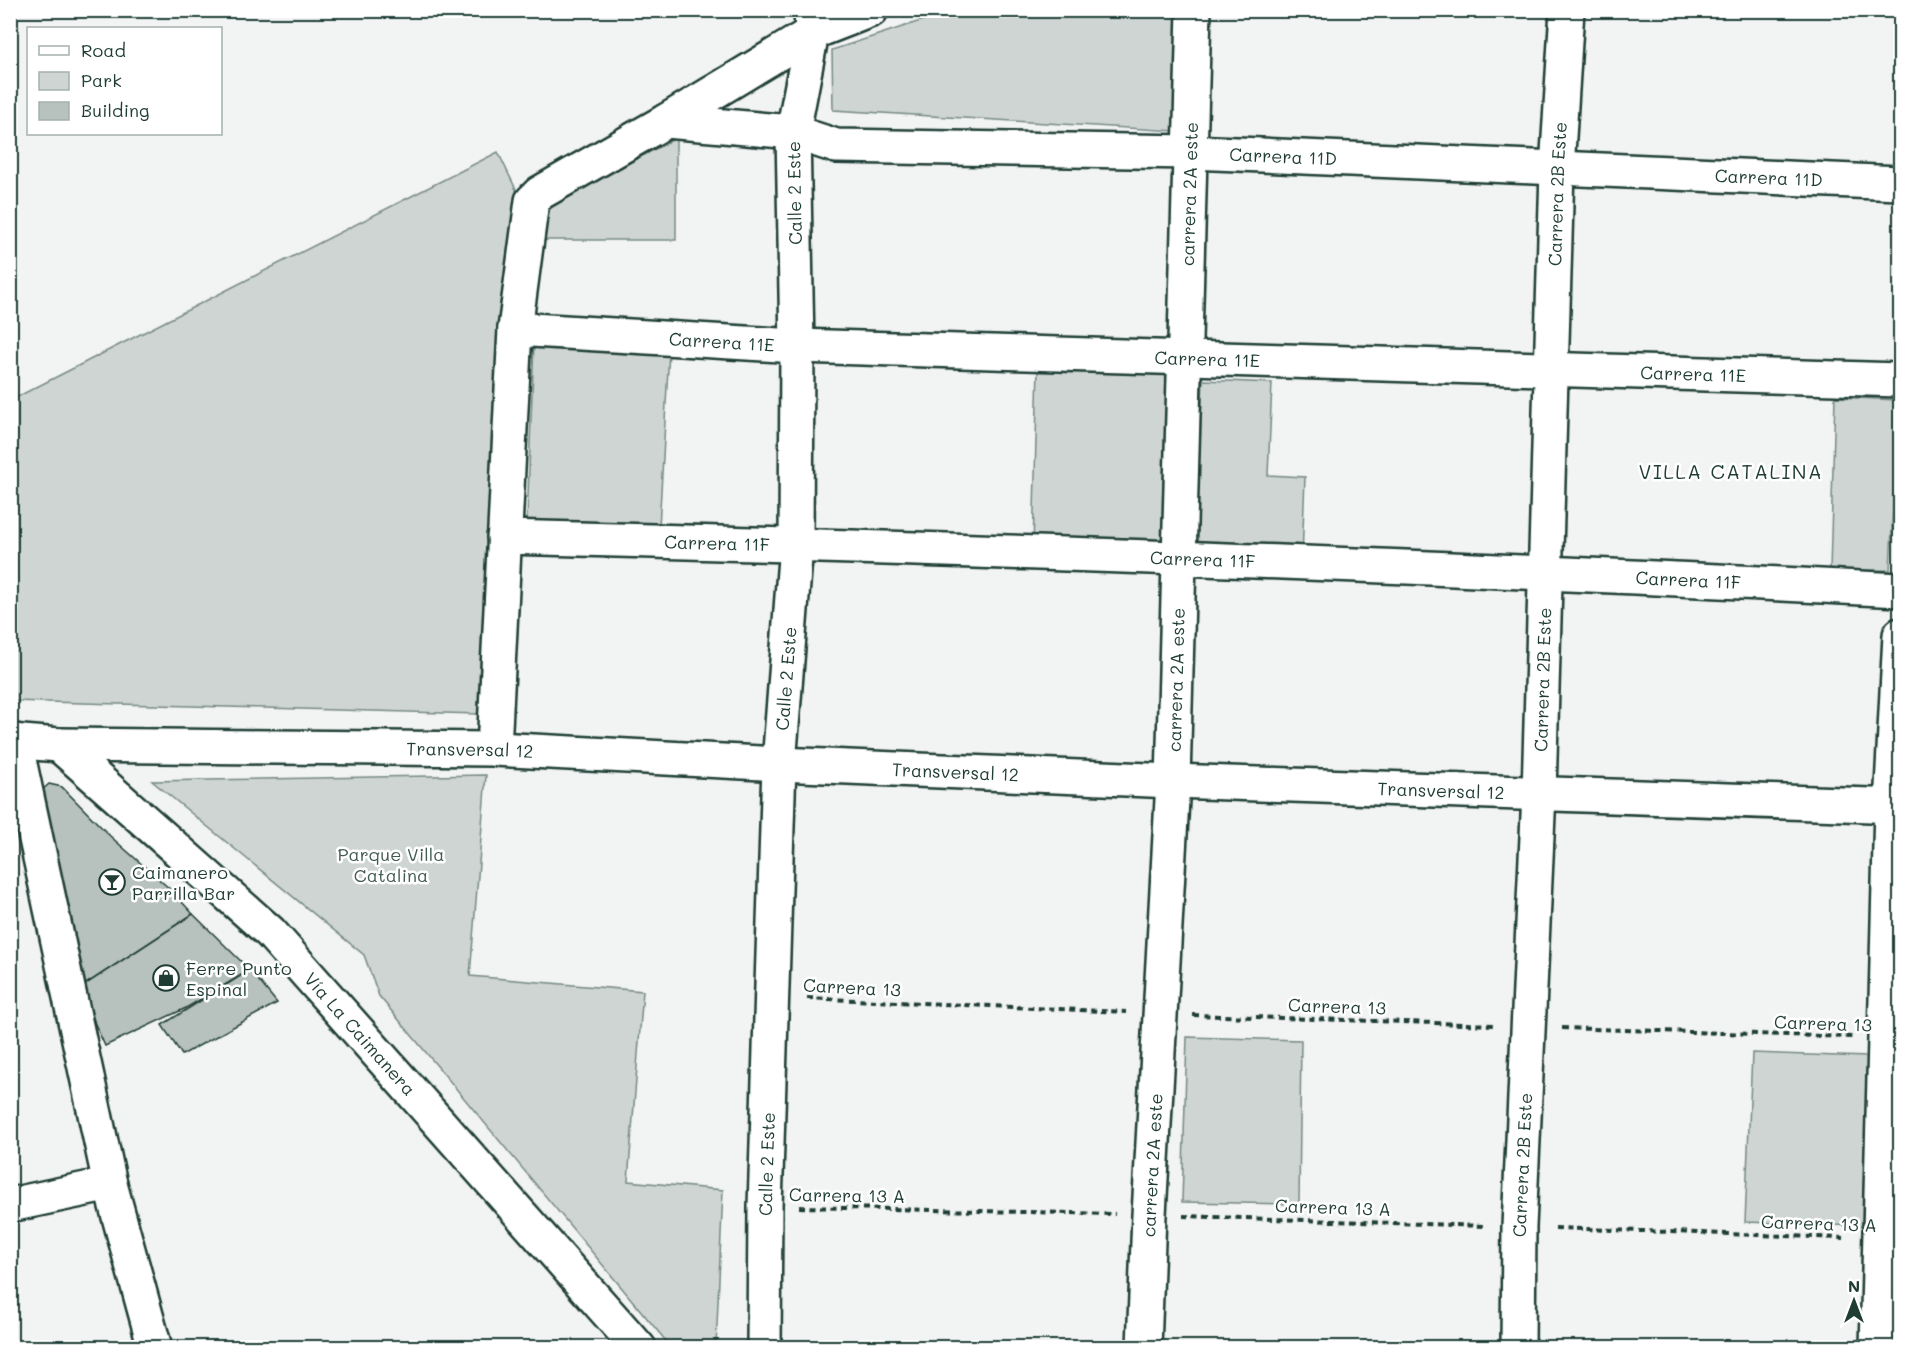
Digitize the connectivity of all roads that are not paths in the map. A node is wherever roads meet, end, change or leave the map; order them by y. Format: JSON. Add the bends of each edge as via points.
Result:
{"nodes":[{"id":1,"x":871,"y":10,"type":"edge"},
{"id":2,"x":1194,"y":10,"type":"edge"},
{"id":3,"x":1567,"y":10,"type":"edge"},
{"id":4,"x":811,"y":22,"type":"edge"},
{"id":5,"x":666,"y":121,"type":"junction"},
{"id":6,"x":793,"y":132,"type":"junction"},
{"id":7,"x":1191,"y":152,"type":"junction"},
{"id":8,"x":1557,"y":169,"type":"junction"},
{"id":9,"x":1900,"y":183,"type":"edge"},
{"id":10,"x":515,"y":329,"type":"junction"},
{"id":11,"x":797,"y":346,"type":"junction"},
{"id":12,"x":1185,"y":358,"type":"junction"},
{"id":13,"x":1552,"y":369,"type":"junction"},
{"id":14,"x":1900,"y":380,"type":"edge"},
{"id":15,"x":504,"y":537,"type":"junction"},
{"id":16,"x":796,"y":545,"type":"junction"},
{"id":17,"x":1179,"y":559,"type":"junction"},
{"id":18,"x":1545,"y":572,"type":"junction"},
{"id":19,"x":1900,"y":590,"type":"edge"},
{"id":20,"x":1900,"y":635,"type":"edge"},
{"id":21,"x":13,"y":741,"type":"edge"},
{"id":22,"x":59,"y":745,"type":"junction"},
{"id":23,"x":494,"y":749,"type":"junction"},
{"id":24,"x":779,"y":764,"type":"junction"},
{"id":25,"x":1173,"y":781,"type":"junction"},
{"id":26,"x":1539,"y":794,"type":"junction"},
{"id":27,"x":1896,"y":806,"type":"edge"},
{"id":28,"x":110,"y":1184,"type":"junction"},
{"id":29,"x":10,"y":1205,"type":"edge"},
{"id":30,"x":154,"y":1347,"type":"edge"},
{"id":31,"x":639,"y":1347,"type":"edge"},
{"id":32,"x":764,"y":1347,"type":"edge"},
{"id":33,"x":1144,"y":1347,"type":"edge"},
{"id":34,"x":1518,"y":1347,"type":"edge"},
{"id":35,"x":1877,"y":1347,"type":"edge"}],
"edges":[{"from":1,"to":4,"type":"street"},
{"from":2,"to":7,"type":"street","name":"carrera 2A este"},
{"from":3,"to":8,"type":"street","name":"Carrera 2B Este"},
{"from":4,"to":5,"type":"street"},
{"from":4,"to":6,"type":"street","name":"Calle 2 Este"},
{"from":5,"to":6,"type":"street","name":"Carrera 11D"},
{"from":5,"to":10,"type":"street","via":[[535,197]]},
{"from":6,"to":7,"type":"street","name":"Carrera 11D","via":[[836,146]]},
{"from":6,"to":11,"type":"street","name":"Calle 2 Este"},
{"from":7,"to":8,"type":"street","name":"Carrera 11D"},
{"from":7,"to":12,"type":"street","name":"carrera 2A este"},
{"from":8,"to":9,"type":"street","name":"Carrera 11D"},
{"from":8,"to":13,"type":"street","name":"Carrera 2B Este"},
{"from":10,"to":11,"type":"street","name":"Carrera 11E"},
{"from":10,"to":15,"type":"street"},
{"from":11,"to":12,"type":"street","name":"Carrera 11E"},
{"from":11,"to":16,"type":"street","name":"Calle 2 Este"},
{"from":12,"to":13,"type":"street","name":"Carrera 11E"},
{"from":12,"to":17,"type":"street","name":"carrera 2A este"},
{"from":13,"to":14,"type":"street","name":"Carrera 11E"},
{"from":13,"to":18,"type":"street","name":"Carrera 2B Este"},
{"from":15,"to":16,"type":"street","name":"Carrera 11F"},
{"from":15,"to":23,"type":"street"},
{"from":16,"to":17,"type":"street","name":"Carrera 11F"},
{"from":16,"to":24,"type":"street","name":"Calle 2 Este"},
{"from":17,"to":18,"type":"street","name":"Carrera 11F"},
{"from":17,"to":25,"type":"street","name":"carrera 2A este"},
{"from":18,"to":19,"type":"street","name":"Carrera 11F"},
{"from":18,"to":26,"type":"street","name":"Carrera 2B Este"},
{"from":20,"to":27,"type":"street"},
{"from":21,"to":22,"type":"street","name":"Transversal 12"},
{"from":21,"to":28,"type":"street"},
{"from":22,"to":23,"type":"street","name":"Transversal 12"},
{"from":22,"to":31,"type":"street","name":"Vía La Caimanera","via":[[270,932]]},
{"from":23,"to":24,"type":"street","name":"Transversal 12"},
{"from":24,"to":25,"type":"street","name":"Transversal 12"},
{"from":24,"to":32,"type":"street","name":"Calle 2 Este"},
{"from":25,"to":26,"type":"street","name":"Transversal 12"},
{"from":25,"to":33,"type":"street","name":"carrera 2A este"},
{"from":26,"to":27,"type":"street","name":"Transversal 12"},
{"from":26,"to":34,"type":"street","name":"Carrera 2B Este","via":[[1519,1227]]},
{"from":27,"to":35,"type":"street"},
{"from":28,"to":29,"type":"street"},
{"from":28,"to":30,"type":"street"}]}
